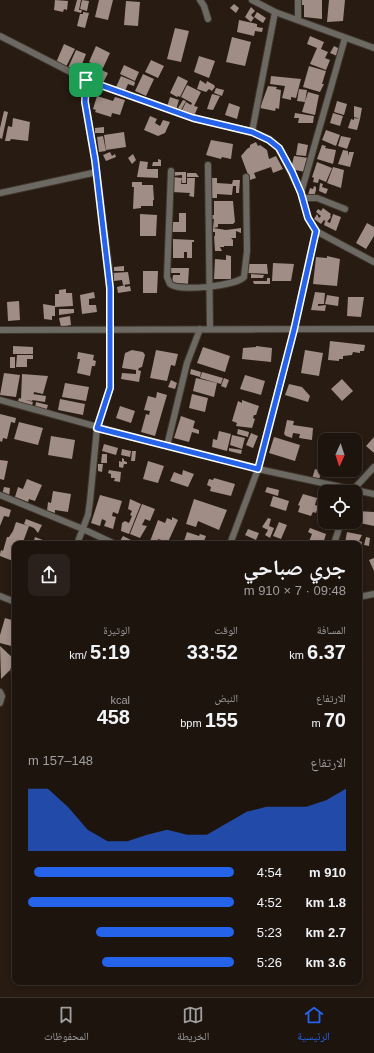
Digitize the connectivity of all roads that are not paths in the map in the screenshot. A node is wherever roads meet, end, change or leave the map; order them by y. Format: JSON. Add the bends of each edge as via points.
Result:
{"nodes":[{"id":1,"x":200,"y":0,"type":"edge"},
{"id":2,"x":252,"y":0,"type":"edge"},
{"id":3,"x":298,"y":0,"type":"edge"},
{"id":4,"x":275,"y":12,"type":"junction"},
{"id":5,"x":208,"y":19,"type":"dead end"},
{"id":6,"x":298,"y":19,"type":"junction"},
{"id":7,"x":0,"y":36,"type":"edge"},
{"id":8,"x":346,"y":38,"type":"junction"},
{"id":9,"x":374,"y":48,"type":"edge"},
{"id":10,"x":86,"y":80,"type":"junction"},
{"id":11,"x":252,"y":132,"type":"junction"},
{"id":12,"x":208,"y":166,"type":"dead end"},
{"id":13,"x":171,"y":171,"type":"dead end"},
{"id":14,"x":97,"y":172,"type":"junction"},
{"id":15,"x":246,"y":176,"type":"dead end"},
{"id":16,"x":0,"y":193,"type":"edge"},
{"id":17,"x":302,"y":195,"type":"junction"},
{"id":18,"x":345,"y":209,"type":"dead end"},
{"id":19,"x":316,"y":231,"type":"junction"},
{"id":20,"x":374,"y":262,"type":"edge"},
{"id":21,"x":208,"y":287,"type":"junction"},
{"id":22,"x":110,"y":329,"type":"junction"},
{"id":23,"x":200,"y":329,"type":"junction"},
{"id":24,"x":210,"y":329,"type":"junction"},
{"id":25,"x":374,"y":329,"type":"edge"},
{"id":26,"x":0,"y":330,"type":"edge"},
{"id":27,"x":294,"y":330,"type":"junction"},
{"id":28,"x":0,"y":400,"type":"edge"},
{"id":29,"x":97,"y":428,"type":"junction"},
{"id":30,"x":167,"y":446,"type":"junction"},
{"id":31,"x":374,"y":467,"type":"edge"},
{"id":32,"x":258,"y":469,"type":"junction"},
{"id":33,"x":330,"y":485,"type":"edge"},
{"id":34,"x":358,"y":485,"type":"edge"},
{"id":35,"x":362,"y":492,"type":"edge"},
{"id":36,"x":374,"y":494,"type":"edge"},
{"id":37,"x":0,"y":495,"type":"edge"},
{"id":38,"x":83,"y":529,"type":"junction"},
{"id":39,"x":339,"y":529,"type":"edge"},
{"id":40,"x":78,"y":541,"type":"edge"},
{"id":41,"x":109,"y":541,"type":"edge"},
{"id":42,"x":231,"y":541,"type":"edge"},
{"id":43,"x":335,"y":541,"type":"edge"},
{"id":44,"x":374,"y":594,"type":"edge"},
{"id":45,"x":0,"y":596,"type":"edge"},
{"id":46,"x":362,"y":596,"type":"edge"},
{"id":47,"x":12,"y":601,"type":"edge"},
{"id":48,"x":0,"y":692,"type":"edge"},
{"id":49,"x":0,"y":703,"type":"edge"}],
"edges":[{"from":1,"to":5,"type":"street"},
{"from":2,"to":4,"type":"street"},
{"from":3,"to":6,"type":"street"},
{"from":4,"to":6,"type":"street"},
{"from":4,"to":11,"type":"street"},
{"from":6,"to":8,"type":"street"},
{"from":7,"to":10,"type":"street"},
{"from":8,"to":9,"type":"street"},
{"from":8,"to":17,"type":"street"},
{"from":10,"to":11,"type":"street","via":[[193,118]]},
{"from":10,"to":14,"type":"street","via":[[85,102]]},
{"from":11,"to":17,"type":"street","via":[[279,148]]},
{"from":12,"to":21,"type":"street"},
{"from":13,"to":21,"type":"street","via":[[168,281],[176,288]]},
{"from":14,"to":16,"type":"street"},
{"from":14,"to":22,"type":"street","via":[[110,275]]},
{"from":15,"to":21,"type":"street","via":[[245,274],[242,280],[237,282]]},
{"from":17,"to":18,"type":"street"},
{"from":17,"to":19,"type":"street","via":[[308,218]]},
{"from":19,"to":20,"type":"street"},
{"from":19,"to":27,"type":"street"},
{"from":21,"to":24,"type":"street"},
{"from":22,"to":23,"type":"street"},
{"from":22,"to":26,"type":"street"},
{"from":22,"to":29,"type":"street","via":[[110,388]]},
{"from":23,"to":24,"type":"street"},
{"from":23,"to":30,"type":"street","via":[[187,363]]},
{"from":24,"to":27,"type":"street"},
{"from":25,"to":27,"type":"street"},
{"from":27,"to":32,"type":"street"},
{"from":28,"to":29,"type":"street"},
{"from":29,"to":30,"type":"street"},
{"from":29,"to":38,"type":"street","via":[[91,495]]},
{"from":30,"to":32,"type":"street"},
{"from":31,"to":34,"type":"street"},
{"from":32,"to":33,"type":"street"},
{"from":32,"to":42,"type":"street"},
{"from":35,"to":36,"type":"street"},
{"from":37,"to":38,"type":"street"},
{"from":38,"to":40,"type":"street"},
{"from":38,"to":41,"type":"street"},
{"from":39,"to":43,"type":"street"},
{"from":44,"to":46,"type":"street"},
{"from":45,"to":47,"type":"street"},
{"from":48,"to":49,"type":"street"}]}
